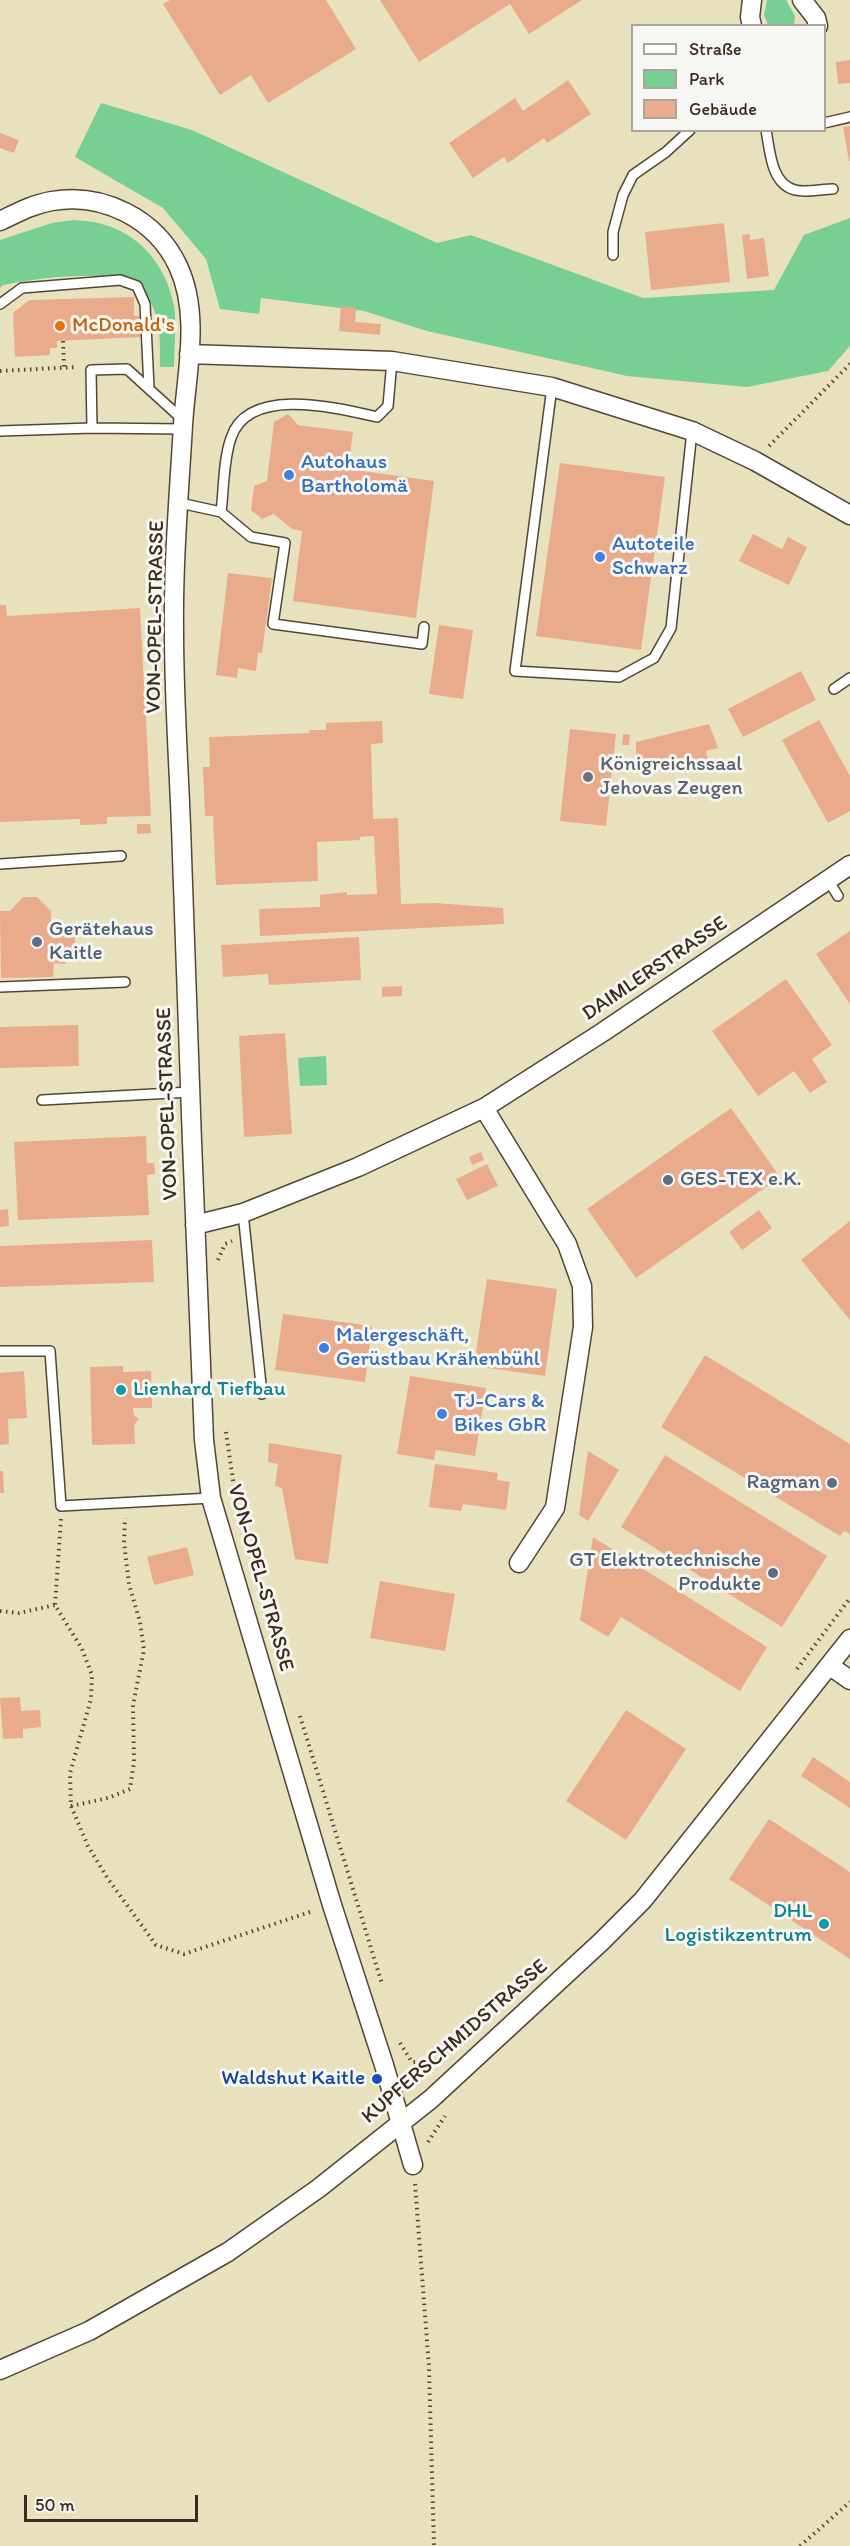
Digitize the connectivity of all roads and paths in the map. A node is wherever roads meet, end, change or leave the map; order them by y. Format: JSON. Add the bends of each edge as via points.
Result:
{"nodes":[{"id":1,"x":752,"y":0,"type":"edge"},
{"id":2,"x":802,"y":0,"type":"edge"},
{"id":3,"x":752,"y":24,"type":"edge"},
{"id":4,"x":818,"y":24,"type":"edge"},
{"id":5,"x":850,"y":117,"type":"edge"},
{"id":6,"x":826,"y":123,"type":"edge"},
{"id":7,"x":688,"y":132,"type":"edge"},
{"id":8,"x":766,"y":132,"type":"edge"},
{"id":9,"x":833,"y":189,"type":"dead end"},
{"id":10,"x":0,"y":221,"type":"edge"},
{"id":11,"x":613,"y":255,"type":"dead end"},
{"id":12,"x":0,"y":304,"type":"edge"},
{"id":13,"x":63,"y":341,"type":"dead end"},
{"id":14,"x":189,"y":354,"type":"junction"},
{"id":15,"x":392,"y":361,"type":"junction"},
{"id":16,"x":850,"y":363,"type":"edge"},
{"id":17,"x":64,"y":368,"type":"junction"},
{"id":18,"x":91,"y":370,"type":"junction"},
{"id":19,"x":0,"y":371,"type":"edge"},
{"id":20,"x":552,"y":387,"type":"junction"},
{"id":21,"x":149,"y":388,"type":"junction"},
{"id":22,"x":183,"y":425,"type":"junction"},
{"id":23,"x":92,"y":428,"type":"junction"},
{"id":24,"x":0,"y":431,"type":"edge"},
{"id":25,"x":692,"y":431,"type":"junction"},
{"id":26,"x":755,"y":460,"type":"junction"},
{"id":27,"x":180,"y":503,"type":"junction"},
{"id":28,"x":221,"y":512,"type":"junction"},
{"id":29,"x":850,"y":514,"type":"edge"},
{"id":30,"x":424,"y":627,"type":"dead end"},
{"id":31,"x":850,"y":678,"type":"edge"},
{"id":32,"x":834,"y":689,"type":"dead end"},
{"id":33,"x":121,"y":856,"type":"dead end"},
{"id":34,"x":0,"y":864,"type":"edge"},
{"id":35,"x":850,"y":865,"type":"edge"},
{"id":36,"x":828,"y":880,"type":"junction"},
{"id":37,"x":838,"y":896,"type":"dead end"},
{"id":38,"x":125,"y":982,"type":"dead end"},
{"id":39,"x":0,"y":987,"type":"edge"},
{"id":40,"x":191,"y":1092,"type":"junction"},
{"id":41,"x":42,"y":1100,"type":"dead end"},
{"id":42,"x":484,"y":1107,"type":"junction"},
{"id":43,"x":243,"y":1213,"type":"junction"},
{"id":44,"x":195,"y":1225,"type":"junction"},
{"id":45,"x":225,"y":1244,"type":"dead end"},
{"id":46,"x":215,"y":1267,"type":"dead end"},
{"id":47,"x":0,"y":1351,"type":"edge"},
{"id":48,"x":262,"y":1394,"type":"dead end"},
{"id":49,"x":225,"y":1428,"type":"dead end"},
{"id":50,"x":211,"y":1498,"type":"junction"},
{"id":51,"x":126,"y":1503,"type":"junction"},
{"id":52,"x":61,"y":1506,"type":"junction"},
{"id":53,"x":238,"y":1514,"type":"dead end"},
{"id":54,"x":519,"y":1563,"type":"dead end"},
{"id":55,"x":850,"y":1598,"type":"edge"},
{"id":56,"x":55,"y":1605,"type":"junction"},
{"id":57,"x":0,"y":1611,"type":"edge"},
{"id":58,"x":850,"y":1640,"type":"edge"},
{"id":59,"x":830,"y":1666,"type":"junction"},
{"id":60,"x":795,"y":1672,"type":"dead end"},
{"id":61,"x":850,"y":1680,"type":"edge"},
{"id":62,"x":298,"y":1710,"type":"dead end"},
{"id":63,"x":71,"y":1806,"type":"junction"},
{"id":64,"x":332,"y":1905,"type":"junction"},
{"id":65,"x":385,"y":1995,"type":"dead end"},
{"id":66,"x":479,"y":2024,"type":"dead end"},
{"id":67,"x":399,"y":2041,"type":"dead end"},
{"id":68,"x":400,"y":2122,"type":"junction"},
{"id":69,"x":413,"y":2165,"type":"joint"},
{"id":70,"x":0,"y":2370,"type":"edge"},
{"id":71,"x":850,"y":2502,"type":"edge"},
{"id":72,"x":434,"y":2546,"type":"edge"},
{"id":73,"x":800,"y":2546,"type":"edge"}],
"edges":[{"from":1,"to":3,"type":"street"},
{"from":2,"to":4,"type":"street"},
{"from":5,"to":6,"type":"lane"},
{"from":7,"to":11,"type":"lane","via":[[633,175],[623,195]]},
{"from":8,"to":9,"type":"lane","via":[[771,161],[780,180],[795,190]]},
{"from":10,"to":14,"type":"street","name":"VON-OPEL-STRASSE","via":[[34,205],[68,199],[102,203],[133,216],[160,239],[179,267],[189,302]]},
{"from":12,"to":21,"type":"lane","via":[[22,288],[120,280],[137,286],[145,304]]},
{"from":13,"to":17,"type":"path"},
{"from":14,"to":15,"type":"street"},
{"from":14,"to":22,"type":"street","name":"VON-OPEL-STRASSE"},
{"from":15,"to":20,"type":"street"},
{"from":15,"to":28,"type":"lane","via":[[388,406],[377,417],[335,408],[282,404],[255,409],[236,426],[230,439]]},
{"from":16,"to":26,"type":"path"},
{"from":17,"to":18,"type":"path"},
{"from":17,"to":19,"type":"path"},
{"from":18,"to":21,"type":"lane","via":[[127,369]]},
{"from":18,"to":23,"type":"lane"},
{"from":20,"to":25,"type":"street"},
{"from":20,"to":25,"type":"lane","via":[[515,671],[619,677],[654,658],[671,628]]},
{"from":21,"to":22,"type":"lane"},
{"from":22,"to":23,"type":"lane"},
{"from":22,"to":27,"type":"street","name":"VON-OPEL-STRASSE"},
{"from":23,"to":24,"type":"lane"},
{"from":25,"to":26,"type":"street"},
{"from":26,"to":29,"type":"street"},
{"from":27,"to":28,"type":"lane"},
{"from":27,"to":40,"type":"street","name":"VON-OPEL-STRASSE","via":[[174,633]]},
{"from":28,"to":30,"type":"lane","via":[[251,537],[285,543],[273,624],[422,644]]},
{"from":31,"to":32,"type":"lane"},
{"from":33,"to":34,"type":"lane"},
{"from":35,"to":36,"type":"street","name":"DAIMLERSTRASSE"},
{"from":36,"to":37,"type":"lane"},
{"from":36,"to":42,"type":"street","name":"DAIMLERSTRASSE"},
{"from":38,"to":39,"type":"lane"},
{"from":40,"to":41,"type":"lane"},
{"from":40,"to":44,"type":"street","name":"VON-OPEL-STRASSE"},
{"from":42,"to":43,"type":"street","name":"DAIMLERSTRASSE","via":[[358,1167]]},
{"from":42,"to":54,"type":"street","via":[[567,1244],[582,1286],[584,1327],[555,1508]]},
{"from":43,"to":44,"type":"street","name":"DAIMLERSTRASSE"},
{"from":43,"to":48,"type":"lane"},
{"from":44,"to":50,"type":"street","name":"VON-OPEL-STRASSE","via":[[204,1440]]},
{"from":45,"to":46,"type":"path"},
{"from":47,"to":52,"type":"lane","via":[[50,1351]]},
{"from":49,"to":53,"type":"path"},
{"from":50,"to":51,"type":"lane"},
{"from":50,"to":64,"type":"street","name":"VON-OPEL-STRASSE"},
{"from":51,"to":52,"type":"lane"},
{"from":51,"to":63,"type":"path","via":[[124,1543],[129,1584],[144,1650],[133,1705],[134,1762],[130,1789]]},
{"from":52,"to":56,"type":"path"},
{"from":55,"to":60,"type":"path"},
{"from":56,"to":57,"type":"path","via":[[19,1613]]},
{"from":56,"to":63,"type":"path","via":[[82,1649],[92,1675],[91,1699],[70,1773]]},
{"from":58,"to":59,"type":"street","name":"KUPFERSCHMIDSTRASSE"},
{"from":59,"to":61,"type":"street"},
{"from":59,"to":68,"type":"street","name":"KUPFERSCHMIDSTRASSE","via":[[643,1900],[431,2098]]},
{"from":62,"to":65,"type":"path"},
{"from":63,"to":64,"type":"path","via":[[108,1879],[156,1945],[184,1954]]},
{"from":64,"to":68,"type":"street","name":"VON-OPEL-STRASSE"},
{"from":66,"to":67,"type":"path","via":[[436,2062],[412,2062]]},
{"from":68,"to":69,"type":"street","name":"VON-OPEL-STRASSE"},
{"from":68,"to":70,"type":"street","name":"KUPFERSCHMIDSTRASSE","via":[[320,2188],[228,2252],[89,2331]]},
{"from":69,"to":72,"type":"path","via":[[429,2367]]},
{"from":71,"to":73,"type":"path"}]}
